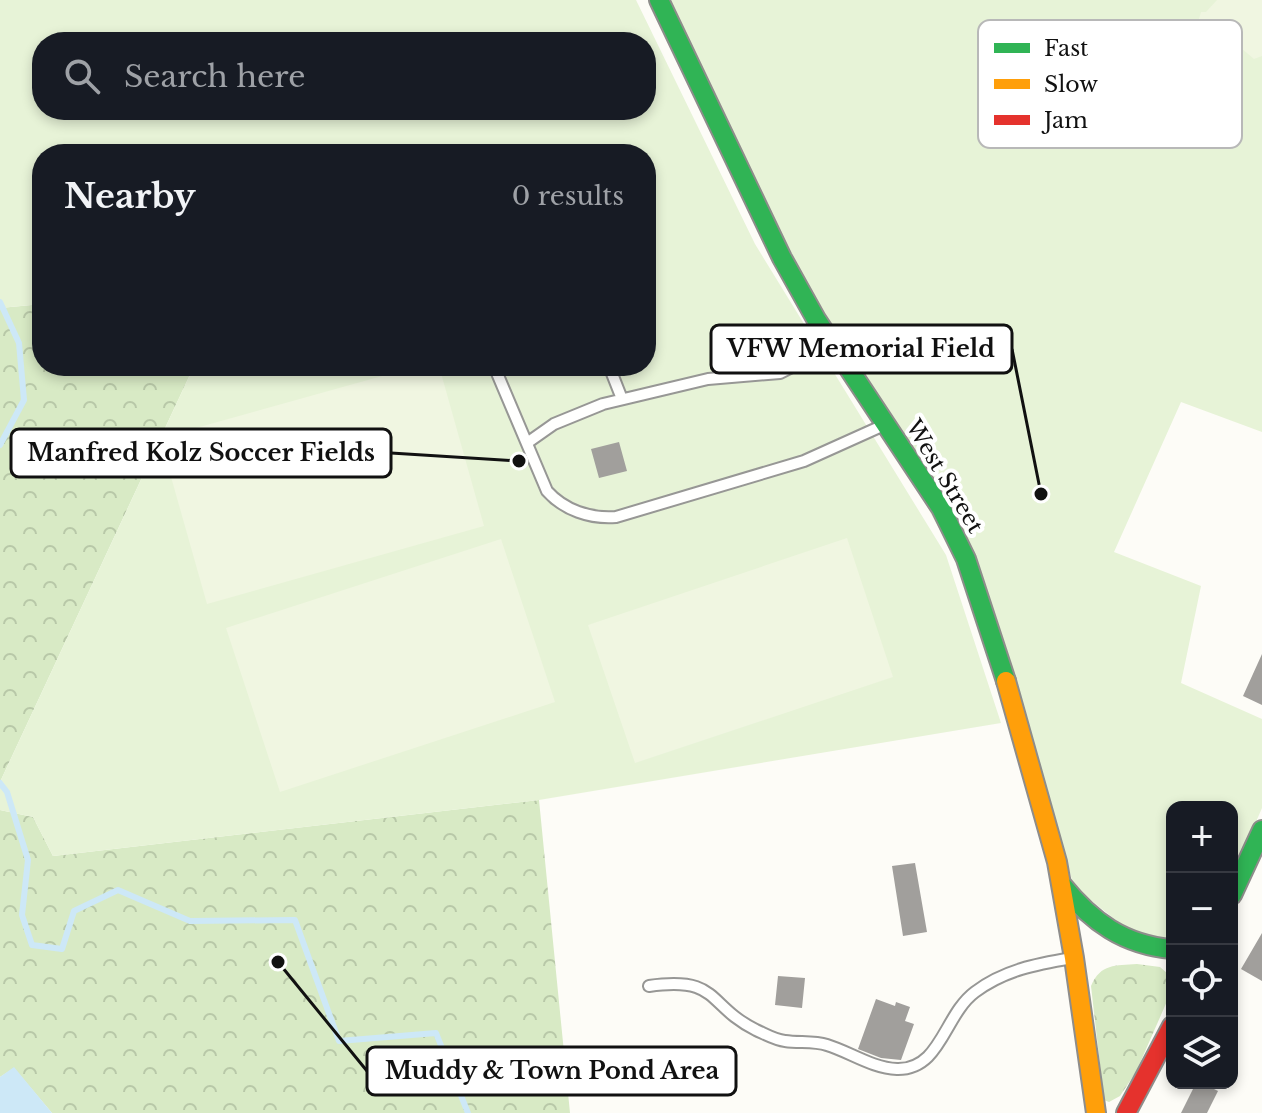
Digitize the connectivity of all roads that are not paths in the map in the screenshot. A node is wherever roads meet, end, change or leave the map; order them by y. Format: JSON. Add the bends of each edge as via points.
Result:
{"nodes":[{"id":1,"x":659,"y":0,"type":"edge"},
{"id":2,"x":833,"y":346,"type":"junction"},
{"id":3,"x":498,"y":376,"type":"edge"},
{"id":4,"x":613,"y":376,"type":"edge"},
{"id":5,"x":622,"y":399,"type":"junction"},
{"id":6,"x":886,"y":424,"type":"junction"},
{"id":7,"x":527,"y":443,"type":"junction"},
{"id":8,"x":1262,"y":830,"type":"edge"},
{"id":9,"x":1238,"y":882,"type":"edge"},
{"id":10,"x":1061,"y":885,"type":"junction"},
{"id":11,"x":1166,"y":949,"type":"edge"},
{"id":12,"x":1074,"y":958,"type":"junction"},
{"id":13,"x":649,"y":986,"type":"dead end"},
{"id":14,"x":1166,"y":1037,"type":"edge"},
{"id":15,"x":1096,"y":1113,"type":"edge"},
{"id":16,"x":1126,"y":1113,"type":"edge"}],
"edges":[{"from":1,"to":2,"type":"street","name":"West Street","via":[[765,226]]},
{"from":2,"to":5,"type":"lane","via":[[780,373],[708,379]]},
{"from":2,"to":6,"type":"street","name":"West Street"},
{"from":3,"to":7,"type":"lane"},
{"from":4,"to":5,"type":"lane"},
{"from":5,"to":7,"type":"lane","via":[[548,427]]},
{"from":6,"to":7,"type":"lane","via":[[804,461],[613,518],[558,502],[545,487]]},
{"from":6,"to":10,"type":"street","name":"West Street","via":[[941,508],[966,559],[1016,711]]},
{"from":8,"to":9,"type":"street"},
{"from":10,"to":11,"type":"street","via":[[1079,908],[1116,936]]},
{"from":10,"to":12,"type":"street","name":"West Street"},
{"from":12,"to":13,"type":"lane","via":[[994,979],[953,1015],[939,1045],[919,1066],[896,1069],[822,1044],[781,1041],[753,1028],[693,985]]},
{"from":12,"to":15,"type":"street","name":"West Street"},
{"from":14,"to":16,"type":"street"}]}
